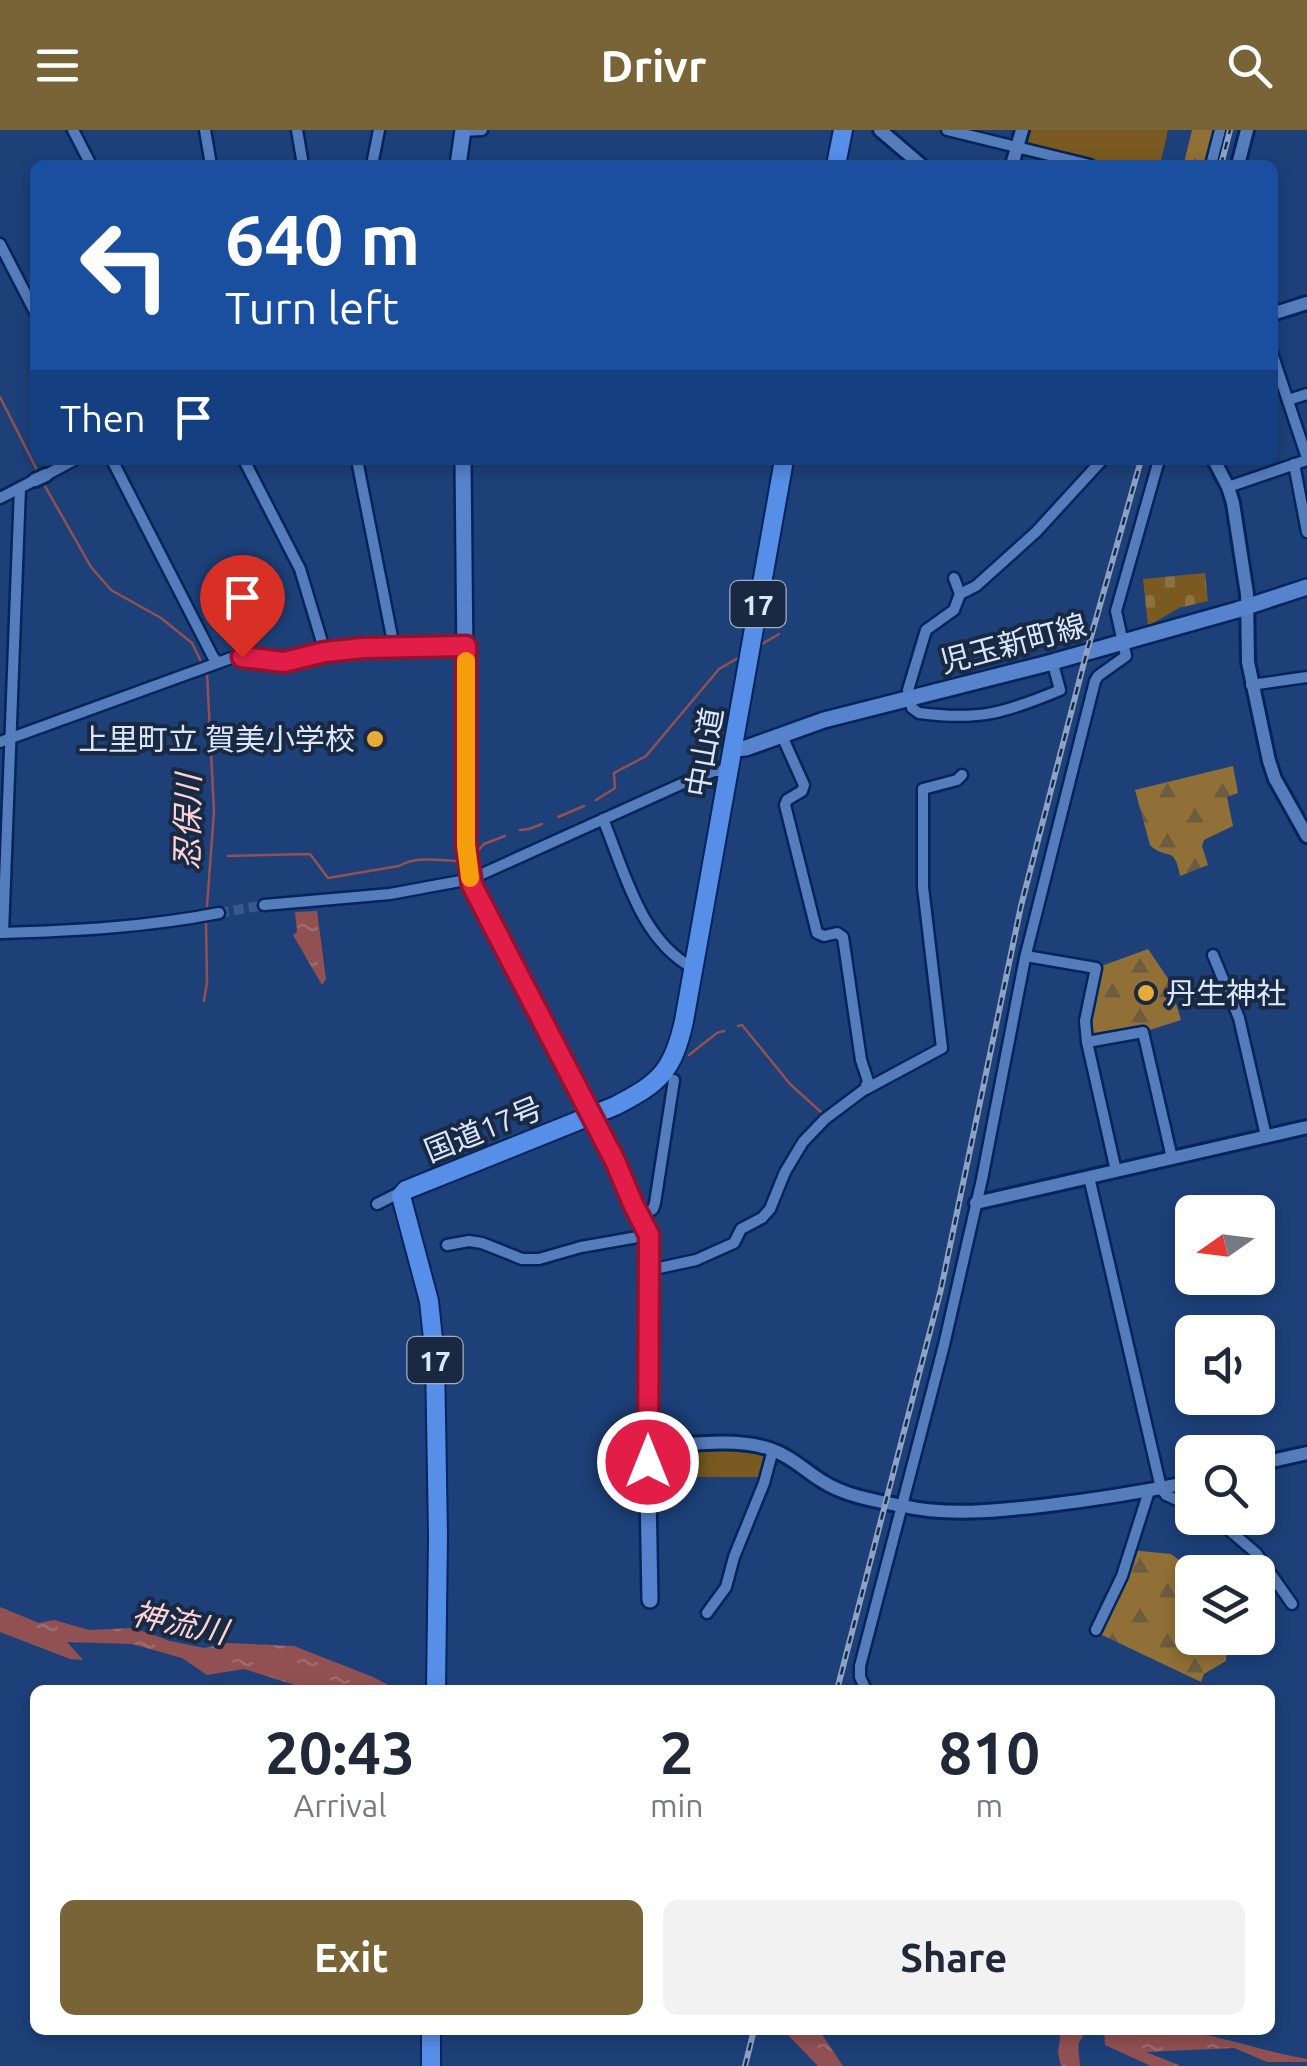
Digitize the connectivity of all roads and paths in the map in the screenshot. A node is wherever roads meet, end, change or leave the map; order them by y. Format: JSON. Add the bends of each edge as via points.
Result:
{"nodes":[{"id":1,"x":73,"y":130,"type":"edge"},
{"id":2,"x":205,"y":130,"type":"edge"},
{"id":3,"x":297,"y":130,"type":"edge"},
{"id":4,"x":379,"y":130,"type":"edge"},
{"id":5,"x":463,"y":130,"type":"edge"},
{"id":6,"x":482,"y":130,"type":"edge"},
{"id":7,"x":842,"y":130,"type":"edge"},
{"id":8,"x":880,"y":130,"type":"edge"},
{"id":9,"x":946,"y":130,"type":"edge"},
{"id":10,"x":1022,"y":130,"type":"edge"},
{"id":11,"x":1220,"y":130,"type":"edge"},
{"id":12,"x":1247,"y":130,"type":"edge"},
{"id":13,"x":1017,"y":147,"type":"junction"},
{"id":14,"x":88,"y":160,"type":"edge"},
{"id":15,"x":210,"y":160,"type":"edge"},
{"id":16,"x":302,"y":160,"type":"edge"},
{"id":17,"x":373,"y":160,"type":"edge"},
{"id":18,"x":459,"y":160,"type":"edge"},
{"id":19,"x":837,"y":160,"type":"edge"},
{"id":20,"x":914,"y":160,"type":"edge"},
{"id":21,"x":1013,"y":160,"type":"edge"},
{"id":22,"x":1070,"y":160,"type":"edge"},
{"id":23,"x":1212,"y":160,"type":"edge"},
{"id":24,"x":1239,"y":160,"type":"edge"},
{"id":25,"x":0,"y":244,"type":"edge"},
{"id":26,"x":30,"y":302,"type":"edge"},
{"id":27,"x":1307,"y":303,"type":"edge"},
{"id":28,"x":1278,"y":312,"type":"edge"},
{"id":29,"x":1278,"y":371,"type":"edge"},
{"id":30,"x":1307,"y":394,"type":"edge"},
{"id":31,"x":1288,"y":400,"type":"junction"},
{"id":32,"x":1307,"y":459,"type":"edge"},
{"id":33,"x":1294,"y":464,"type":"junction"},
{"id":34,"x":65,"y":465,"type":"edge"},
{"id":35,"x":115,"y":465,"type":"edge"},
{"id":36,"x":247,"y":465,"type":"edge"},
{"id":37,"x":358,"y":465,"type":"edge"},
{"id":38,"x":463,"y":465,"type":"edge"},
{"id":39,"x":783,"y":465,"type":"edge"},
{"id":40,"x":1097,"y":465,"type":"edge"},
{"id":41,"x":1158,"y":465,"type":"edge"},
{"id":42,"x":1217,"y":465,"type":"edge"},
{"id":43,"x":1228,"y":486,"type":"junction"},
{"id":44,"x":20,"y":488,"type":"junction"},
{"id":45,"x":0,"y":498,"type":"edge"},
{"id":46,"x":1307,"y":532,"type":"edge"},
{"id":47,"x":954,"y":578,"type":"dead end"},
{"id":48,"x":1307,"y":587,"type":"edge"},
{"id":49,"x":960,"y":594,"type":"junction"},
{"id":50,"x":1248,"y":606,"type":"junction"},
{"id":51,"x":1123,"y":641,"type":"junction"},
{"id":52,"x":466,"y":646,"type":"junction"},
{"id":53,"x":394,"y":647,"type":"junction"},
{"id":54,"x":325,"y":652,"type":"junction"},
{"id":55,"x":1052,"y":660,"type":"junction"},
{"id":56,"x":208,"y":665,"type":"junction"},
{"id":57,"x":1307,"y":677,"type":"edge"},
{"id":58,"x":1252,"y":684,"type":"junction"},
{"id":59,"x":910,"y":699,"type":"junction"},
{"id":60,"x":782,"y":736,"type":"junction"},
{"id":61,"x":12,"y":738,"type":"junction"},
{"id":62,"x":0,"y":742,"type":"edge"},
{"id":63,"x":732,"y":749,"type":"junction"},
{"id":64,"x":729,"y":771,"type":"junction"},
{"id":65,"x":962,"y":775,"type":"dead end"},
{"id":66,"x":4,"y":815,"type":"edge"},
{"id":67,"x":603,"y":818,"type":"junction"},
{"id":68,"x":1307,"y":836,"type":"edge"},
{"id":69,"x":470,"y":880,"type":"junction"},
{"id":70,"x":264,"y":905,"type":"tunnel mouth"},
{"id":71,"x":220,"y":914,"type":"tunnel mouth"},
{"id":72,"x":2,"y":933,"type":"edge"},
{"id":73,"x":1214,"y":954,"type":"dead end"},
{"id":74,"x":1026,"y":956,"type":"junction"},
{"id":75,"x":693,"y":968,"type":"junction"},
{"id":76,"x":1087,"y":1042,"type":"junction"},
{"id":77,"x":676,"y":1053,"type":"joint"},
{"id":78,"x":674,"y":1080,"type":"dead end"},
{"id":79,"x":865,"y":1090,"type":"junction"},
{"id":80,"x":591,"y":1116,"type":"junction"},
{"id":81,"x":1307,"y":1126,"type":"edge"},
{"id":82,"x":1266,"y":1136,"type":"junction"},
{"id":83,"x":1172,"y":1158,"type":"junction"},
{"id":84,"x":1116,"y":1171,"type":"junction"},
{"id":85,"x":1089,"y":1177,"type":"junction"},
{"id":86,"x":406,"y":1190,"type":"junction"},
{"id":87,"x":976,"y":1203,"type":"junction"},
{"id":88,"x":377,"y":1204,"type":"dead end"},
{"id":89,"x":639,"y":1216,"type":"junction"},
{"id":90,"x":649,"y":1235,"type":"junction"},
{"id":91,"x":448,"y":1245,"type":"dead end"},
{"id":92,"x":650,"y":1270,"type":"junction"},
{"id":93,"x":648,"y":1447,"type":"junction"},
{"id":94,"x":773,"y":1450,"type":"junction"},
{"id":95,"x":1307,"y":1453,"type":"edge"},
{"id":96,"x":1275,"y":1460,"type":"edge"},
{"id":97,"x":1175,"y":1486,"type":"edge"},
{"id":98,"x":1155,"y":1490,"type":"junction"},
{"id":99,"x":1175,"y":1500,"type":"edge"},
{"id":100,"x":900,"y":1506,"type":"junction"},
{"id":101,"x":1235,"y":1535,"type":"edge"},
{"id":102,"x":650,"y":1600,"type":"dead end"},
{"id":103,"x":1292,"y":1604,"type":"dead end"},
{"id":104,"x":706,"y":1613,"type":"dead end"},
{"id":105,"x":1096,"y":1630,"type":"dead end"},
{"id":106,"x":436,"y":1685,"type":"edge"},
{"id":107,"x":864,"y":1685,"type":"edge"},
{"id":108,"x":431,"y":2035,"type":"edge"},
{"id":109,"x":431,"y":2066,"type":"edge"}],
"edges":[{"from":1,"to":14,"type":"street"},
{"from":2,"to":15,"type":"street"},
{"from":3,"to":16,"type":"street"},
{"from":4,"to":17,"type":"street"},
{"from":5,"to":6,"type":"street"},
{"from":5,"to":18,"type":"main road"},
{"from":7,"to":19,"type":"highway"},
{"from":8,"to":20,"type":"street"},
{"from":9,"to":13,"type":"street"},
{"from":10,"to":13,"type":"street"},
{"from":11,"to":23,"type":"street"},
{"from":12,"to":24,"type":"street"},
{"from":13,"to":21,"type":"street"},
{"from":13,"to":22,"type":"street"},
{"from":25,"to":26,"type":"street"},
{"from":27,"to":28,"type":"street"},
{"from":29,"to":31,"type":"street"},
{"from":30,"to":31,"type":"street"},
{"from":31,"to":32,"type":"street"},
{"from":32,"to":33,"type":"street"},
{"from":33,"to":43,"type":"street"},
{"from":33,"to":46,"type":"street"},
{"from":34,"to":44,"type":"street"},
{"from":35,"to":56,"type":"street","via":[[213,657]]},
{"from":36,"to":54,"type":"street","via":[[300,569]]},
{"from":37,"to":53,"type":"street"},
{"from":38,"to":52,"type":"main road"},
{"from":39,"to":63,"type":"highway","name":"中山道","number":"17"},
{"from":40,"to":49,"type":"street","via":[[1036,532]]},
{"from":41,"to":51,"type":"street","via":[[1116,611]]},
{"from":42,"to":43,"type":"street"},
{"from":43,"to":50,"type":"street"},
{"from":44,"to":45,"type":"street"},
{"from":44,"to":61,"type":"street"},
{"from":47,"to":49,"type":"street"},
{"from":48,"to":50,"type":"main road","name":"児玉新町線"},
{"from":49,"to":59,"type":"street","via":[[954,610],[926,630]]},
{"from":50,"to":51,"type":"main road","name":"児玉新町線"},
{"from":50,"to":58,"type":"street"},
{"from":51,"to":55,"type":"main road","name":"児玉新町線"},
{"from":51,"to":74,"type":"street","via":[[1124,659],[1096,682]]},
{"from":52,"to":53,"type":"street"},
{"from":52,"to":69,"type":"main road"},
{"from":53,"to":54,"type":"street"},
{"from":54,"to":56,"type":"street","via":[[284,662],[242,657]]},
{"from":55,"to":59,"type":"main road","name":"児玉新町線"},
{"from":55,"to":59,"type":"street","via":[[1060,690],[1011,709],[972,717],[925,714],[914,711]]},
{"from":56,"to":61,"type":"street"},
{"from":57,"to":58,"type":"street"},
{"from":58,"to":68,"type":"street","via":[[1275,779]]},
{"from":59,"to":60,"type":"main road","name":"児玉新町線"},
{"from":60,"to":63,"type":"main road","name":"児玉新町線"},
{"from":60,"to":79,"type":"street","via":[[804,785],[785,808],[816,931],[844,938]]},
{"from":61,"to":62,"type":"street"},
{"from":61,"to":66,"type":"street"},
{"from":63,"to":64,"type":"highway","name":"中山道","number":"17"},
{"from":64,"to":67,"type":"street","via":[[704,774]]},
{"from":64,"to":75,"type":"highway","name":"中山道","number":"17"},
{"from":65,"to":79,"type":"street","via":[[923,788],[923,887],[942,1048]]},
{"from":66,"to":72,"type":"street"},
{"from":67,"to":69,"type":"street"},
{"from":67,"to":75,"type":"street","via":[[652,930]]},
{"from":69,"to":70,"type":"street"},
{"from":69,"to":80,"type":"main road"},
{"from":71,"to":72,"type":"street"},
{"from":73,"to":82,"type":"street","via":[[1240,1018]]},
{"from":74,"to":76,"type":"street","via":[[1096,968]]},
{"from":74,"to":87,"type":"street"},
{"from":75,"to":77,"type":"highway","name":"中山道","number":"17"},
{"from":76,"to":83,"type":"street","via":[[1143,1032]]},
{"from":76,"to":84,"type":"street"},
{"from":77,"to":80,"type":"highway","name":"国道17号","number":"17","via":[[640,1093]]},
{"from":78,"to":89,"type":"street","via":[[655,1203]]},
{"from":79,"to":92,"type":"street","via":[[803,1142],[770,1209],[741,1229],[731,1246]]},
{"from":80,"to":86,"type":"highway","name":"国道17号","number":"17"},
{"from":80,"to":89,"type":"main road"},
{"from":81,"to":82,"type":"street"},
{"from":82,"to":83,"type":"street"},
{"from":83,"to":84,"type":"street"},
{"from":84,"to":85,"type":"street"},
{"from":85,"to":87,"type":"street"},
{"from":85,"to":98,"type":"street"},
{"from":86,"to":88,"type":"street"},
{"from":86,"to":106,"type":"highway","number":"17","via":[[401,1198],[429,1301],[435,1358]]},
{"from":87,"to":100,"type":"street"},
{"from":89,"to":90,"type":"main road"},
{"from":90,"to":91,"type":"street","via":[[539,1260],[482,1243]]},
{"from":90,"to":92,"type":"main road"},
{"from":92,"to":93,"type":"main road"},
{"from":93,"to":94,"type":"street","via":[[734,1444]]},
{"from":93,"to":102,"type":"main road"},
{"from":94,"to":100,"type":"street","via":[[843,1491]]},
{"from":94,"to":104,"type":"street","via":[[726,1586]]},
{"from":95,"to":96,"type":"street"},
{"from":97,"to":98,"type":"street"},
{"from":98,"to":99,"type":"street"},
{"from":98,"to":100,"type":"street","via":[[990,1511]]},
{"from":98,"to":105,"type":"street"},
{"from":100,"to":107,"type":"street","via":[[859,1670]]},
{"from":101,"to":103,"type":"street"},
{"from":108,"to":109,"type":"highway"}]}
